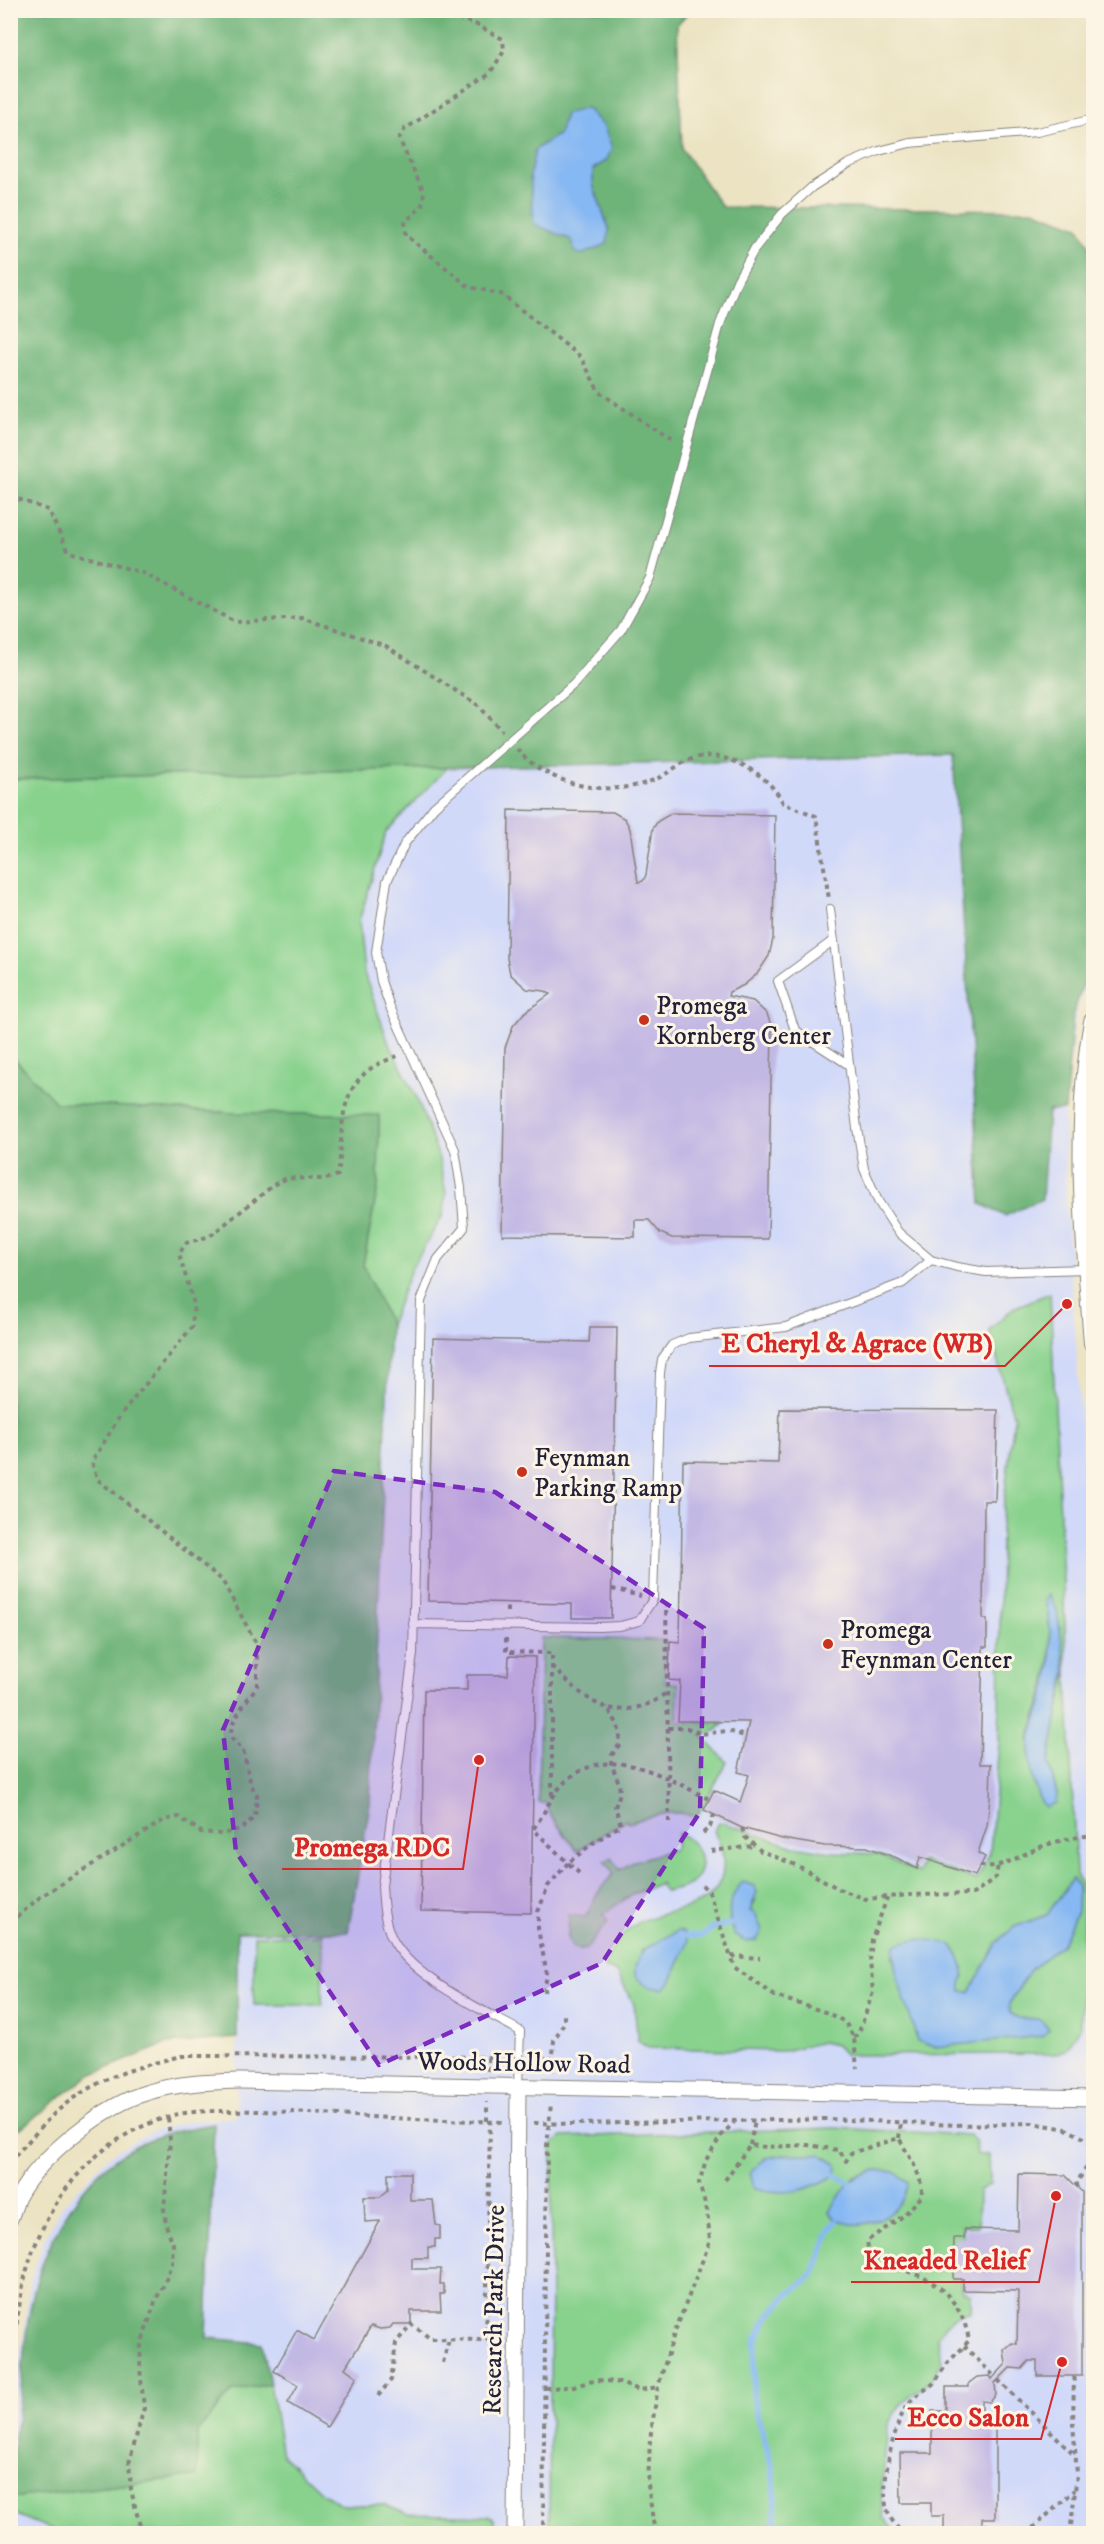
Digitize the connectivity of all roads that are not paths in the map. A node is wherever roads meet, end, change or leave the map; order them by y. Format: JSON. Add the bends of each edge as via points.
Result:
{"nodes":[{"id":1,"x":1094,"y":119,"type":"edge"},
{"id":2,"x":830,"y":909,"type":"road end"},
{"id":3,"x":834,"y":940,"type":"junction"},
{"id":4,"x":1094,"y":1022,"type":"edge"},
{"id":5,"x":849,"y":1065,"type":"junction"},
{"id":6,"x":1089,"y":1081,"type":"edge"},
{"id":7,"x":1090,"y":1258,"type":"edge"},
{"id":8,"x":932,"y":1260,"type":"junction"},
{"id":9,"x":1094,"y":1342,"type":"edge"},
{"id":10,"x":413,"y":1624,"type":"junction"},
{"id":11,"x":518,"y":2086,"type":"junction"},
{"id":12,"x":1094,"y":2098,"type":"edge"},
{"id":13,"x":10,"y":2219,"type":"edge"},
{"id":14,"x":514,"y":2534,"type":"edge"}],
"edges":[{"from":1,"to":10,"type":"lane","via":[[1037,132],[910,143],[879,151],[849,164],[812,188],[782,214],[755,248],[720,324],[650,578],[621,630],[574,684],[434,807],[405,843],[387,881],[376,952],[381,981],[455,1150],[464,1228],[438,1260],[421,1301]]},
{"from":2,"to":3,"type":"lane"},
{"from":3,"to":5,"type":"lane"},
{"from":3,"to":5,"type":"lane","via":[[778,981],[795,1030]]},
{"from":4,"to":6,"type":"street"},
{"from":5,"to":8,"type":"lane","via":[[864,1169],[898,1232]]},
{"from":6,"to":7,"type":"street","via":[[1082,1151]]},
{"from":7,"to":8,"type":"lane","via":[[986,1272]]},
{"from":7,"to":9,"type":"street"},
{"from":8,"to":10,"type":"lane","via":[[903,1283],[786,1328],[689,1338],[672,1345],[662,1359],[660,1373],[653,1599],[639,1621],[620,1626]]},
{"from":10,"to":11,"type":"lane","via":[[413,1654],[382,1887],[383,1911],[391,1938],[429,1979],[520,2031]]},
{"from":11,"to":12,"type":"street","name":"Woods Hollow Road"},
{"from":11,"to":13,"type":"street","name":"Woods Hollow Road","via":[[240,2080],[192,2083],[148,2092],[110,2108],[78,2131],[45,2162],[19,2196]]},
{"from":11,"to":14,"type":"street","name":"Research Park Drive"}]}
